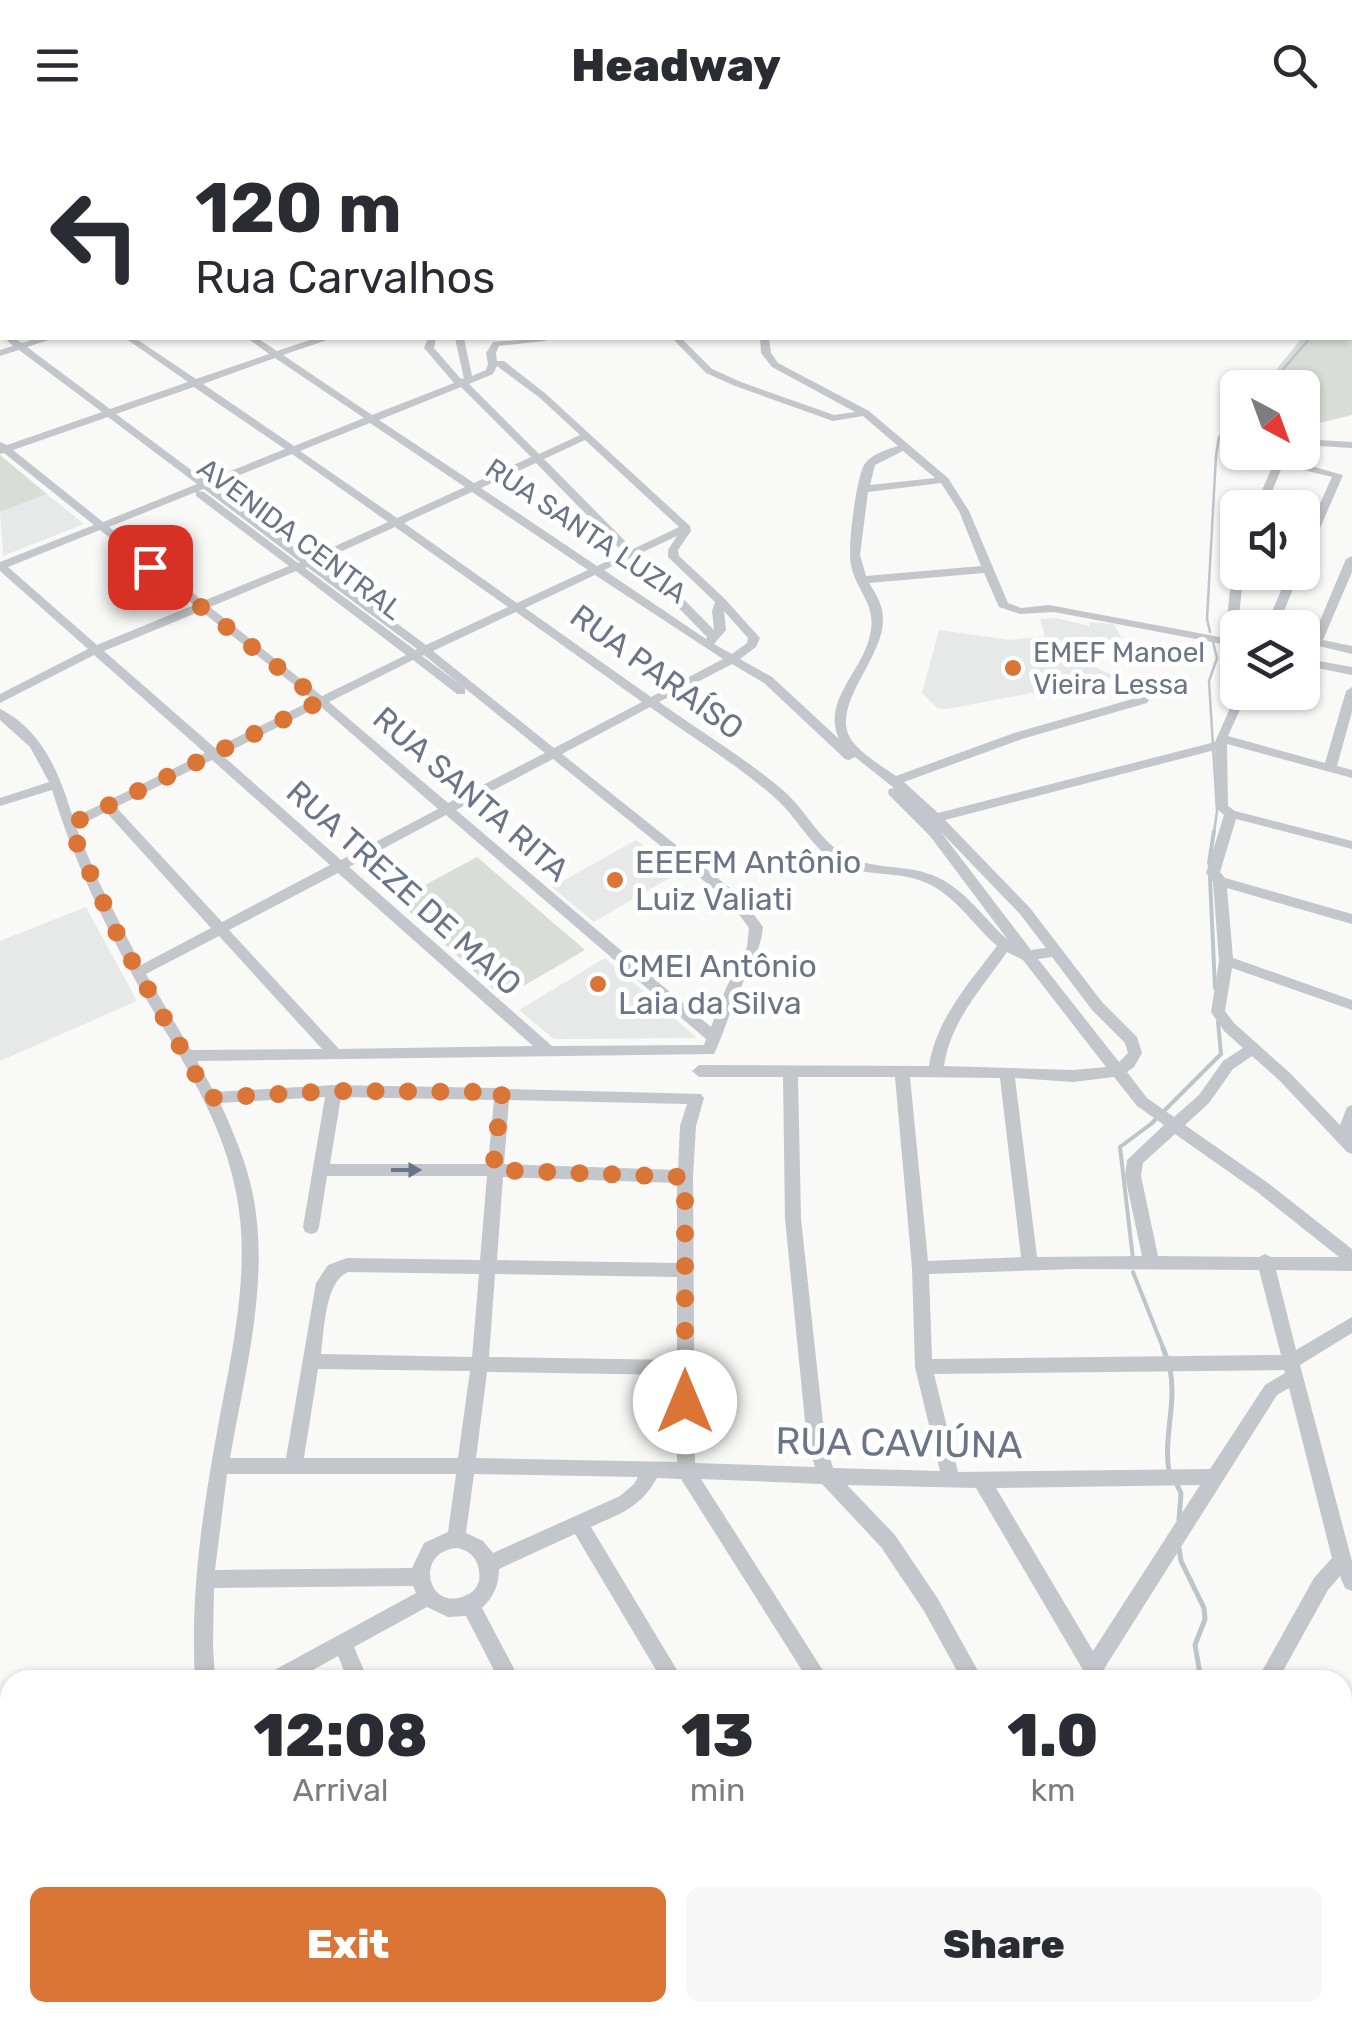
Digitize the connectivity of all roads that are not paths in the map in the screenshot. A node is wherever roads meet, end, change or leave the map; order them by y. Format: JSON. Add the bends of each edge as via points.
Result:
{"nodes":[{"id":1,"x":38,"y":340,"type":"edge"},
{"id":2,"x":132,"y":340,"type":"edge"},
{"id":3,"x":254,"y":340,"type":"edge"},
{"id":4,"x":304,"y":340,"type":"edge"},
{"id":5,"x":431,"y":340,"type":"edge"},
{"id":6,"x":459,"y":340,"type":"edge"},
{"id":7,"x":529,"y":340,"type":"edge"},
{"id":8,"x":678,"y":340,"type":"edge"},
{"id":9,"x":764,"y":340,"type":"edge"},
{"id":10,"x":0,"y":342,"type":"edge"},
{"id":11,"x":10,"y":347,"type":"edge"},
{"id":12,"x":274,"y":352,"type":"junction"},
{"id":13,"x":492,"y":368,"type":"junction"},
{"id":14,"x":521,"y":377,"type":"junction"},
{"id":15,"x":462,"y":380,"type":"junction"},
{"id":16,"x":194,"y":382,"type":"junction"},
{"id":17,"x":864,"y":413,"type":"junction"},
{"id":18,"x":103,"y":414,"type":"junction"},
{"id":19,"x":371,"y":417,"type":"junction"},
{"id":20,"x":586,"y":436,"type":"junction"},
{"id":21,"x":1320,"y":443,"type":"edge"},
{"id":22,"x":1352,"y":445,"type":"edge"},
{"id":23,"x":904,"y":446,"type":"junction"},
{"id":24,"x":2,"y":449,"type":"edge"},
{"id":25,"x":288,"y":450,"type":"junction"},
{"id":26,"x":539,"y":456,"type":"junction"},
{"id":27,"x":1320,"y":468,"type":"edge"},
{"id":28,"x":944,"y":480,"type":"junction"},
{"id":29,"x":475,"y":485,"type":"junction"},
{"id":30,"x":198,"y":487,"type":"junction"},
{"id":31,"x":864,"y":489,"type":"junction"},
{"id":32,"x":1320,"y":516,"type":"edge"},
{"id":33,"x":395,"y":522,"type":"junction"},
{"id":34,"x":99,"y":526,"type":"junction"},
{"id":35,"x":686,"y":528,"type":"junction"},
{"id":36,"x":634,"y":554,"type":"junction"},
{"id":37,"x":1352,"y":559,"type":"edge"},
{"id":38,"x":303,"y":564,"type":"junction"},
{"id":39,"x":0,"y":565,"type":"edge"},
{"id":40,"x":988,"y":568,"type":"junction"},
{"id":41,"x":598,"y":569,"type":"junction"},
{"id":42,"x":864,"y":580,"type":"junction"},
{"id":43,"x":722,"y":601,"type":"junction"},
{"id":44,"x":519,"y":607,"type":"junction"},
{"id":45,"x":201,"y":608,"type":"junction"},
{"id":46,"x":1320,"y":634,"type":"edge"},
{"id":47,"x":1220,"y":640,"type":"edge"},
{"id":48,"x":710,"y":641,"type":"junction"},
{"id":49,"x":1320,"y":642,"type":"edge"},
{"id":50,"x":96,"y":650,"type":"junction"},
{"id":51,"x":425,"y":650,"type":"junction"},
{"id":52,"x":1352,"y":650,"type":"edge"},
{"id":53,"x":412,"y":656,"type":"junction"},
{"id":54,"x":734,"y":658,"type":"junction"},
{"id":55,"x":1320,"y":665,"type":"edge"},
{"id":56,"x":1352,"y":672,"type":"edge"},
{"id":57,"x":1352,"y":691,"type":"edge"},
{"id":58,"x":0,"y":698,"type":"edge"},
{"id":59,"x":1144,"y":700,"type":"dead end"},
{"id":60,"x":321,"y":701,"type":"junction"},
{"id":61,"x":649,"y":705,"type":"junction"},
{"id":62,"x":1233,"y":710,"type":"edge"},
{"id":63,"x":0,"y":712,"type":"edge"},
{"id":64,"x":1217,"y":743,"type":"junction"},
{"id":65,"x":550,"y":755,"type":"junction"},
{"id":66,"x":215,"y":756,"type":"junction"},
{"id":67,"x":1330,"y":768,"type":"junction"},
{"id":68,"x":1352,"y":774,"type":"edge"},
{"id":69,"x":56,"y":781,"type":"junction"},
{"id":70,"x":888,"y":781,"type":"junction"},
{"id":71,"x":0,"y":792,"type":"edge"},
{"id":72,"x":0,"y":802,"type":"edge"},
{"id":73,"x":108,"y":807,"type":"junction"},
{"id":74,"x":448,"y":811,"type":"junction"},
{"id":75,"x":1231,"y":814,"type":"junction"},
{"id":76,"x":930,"y":819,"type":"junction"},
{"id":77,"x":69,"y":825,"type":"junction"},
{"id":78,"x":1352,"y":845,"type":"edge"},
{"id":79,"x":337,"y":867,"type":"junction"},
{"id":80,"x":1220,"y":881,"type":"junction"},
{"id":81,"x":1352,"y":920,"type":"edge"},
{"id":82,"x":222,"y":929,"type":"junction"},
{"id":83,"x":1005,"y":946,"type":"junction"},
{"id":84,"x":1055,"y":952,"type":"junction"},
{"id":85,"x":1028,"y":956,"type":"junction"},
{"id":86,"x":1226,"y":961,"type":"junction"},
{"id":87,"x":139,"y":972,"type":"junction"},
{"id":88,"x":1352,"y":1005,"type":"edge"},
{"id":89,"x":1229,"y":1027,"type":"junction"},
{"id":90,"x":712,"y":1044,"type":"junction"},
{"id":91,"x":1253,"y":1048,"type":"junction"},
{"id":92,"x":549,"y":1052,"type":"junction"},
{"id":93,"x":336,"y":1054,"type":"junction"},
{"id":94,"x":185,"y":1056,"type":"junction"},
{"id":95,"x":1228,"y":1065,"type":"junction"},
{"id":96,"x":936,"y":1071,"type":"junction"},
{"id":97,"x":1116,"y":1071,"type":"junction"},
{"id":98,"x":699,"y":1072,"type":"dead end"},
{"id":99,"x":1007,"y":1072,"type":"junction"},
{"id":100,"x":790,"y":1074,"type":"junction"},
{"id":101,"x":902,"y":1074,"type":"junction"},
{"id":102,"x":334,"y":1091,"type":"junction"},
{"id":103,"x":502,"y":1092,"type":"junction"},
{"id":104,"x":209,"y":1098,"type":"junction"},
{"id":105,"x":1352,"y":1111,"type":"edge"},
{"id":106,"x":1164,"y":1118,"type":"junction"},
{"id":107,"x":1348,"y":1144,"type":"edge"},
{"id":108,"x":319,"y":1170,"type":"junction"},
{"id":109,"x":493,"y":1170,"type":"junction"},
{"id":110,"x":685,"y":1177,"type":"junction"},
{"id":111,"x":311,"y":1227,"type":"dead end"},
{"id":112,"x":1265,"y":1261,"type":"junction"},
{"id":113,"x":1352,"y":1261,"type":"edge"},
{"id":114,"x":1152,"y":1264,"type":"junction"},
{"id":115,"x":1030,"y":1265,"type":"junction"},
{"id":116,"x":920,"y":1268,"type":"junction"},
{"id":117,"x":487,"y":1269,"type":"junction"},
{"id":118,"x":686,"y":1270,"type":"junction"},
{"id":119,"x":1352,"y":1324,"type":"edge"},
{"id":120,"x":312,"y":1361,"type":"junction"},
{"id":121,"x":480,"y":1363,"type":"junction"},
{"id":122,"x":924,"y":1367,"type":"junction"},
{"id":123,"x":685,"y":1368,"type":"junction"},
{"id":124,"x":1292,"y":1369,"type":"junction"},
{"id":125,"x":220,"y":1466,"type":"junction"},
{"id":126,"x":466,"y":1466,"type":"junction"},
{"id":127,"x":293,"y":1468,"type":"junction"},
{"id":128,"x":651,"y":1471,"type":"junction"},
{"id":129,"x":686,"y":1471,"type":"junction"},
{"id":130,"x":827,"y":1476,"type":"junction"},
{"id":131,"x":1217,"y":1477,"type":"junction"},
{"id":132,"x":951,"y":1480,"type":"junction"},
{"id":133,"x":981,"y":1480,"type":"junction"},
{"id":134,"x":579,"y":1524,"type":"junction"},
{"id":135,"x":456,"y":1540,"type":"junction"},
{"id":136,"x":1342,"y":1560,"type":"junction"},
{"id":137,"x":490,"y":1564,"type":"junction"},
{"id":138,"x":419,"y":1577,"type":"junction"},
{"id":139,"x":207,"y":1580,"type":"junction"},
{"id":140,"x":1352,"y":1582,"type":"edge"},
{"id":141,"x":427,"y":1597,"type":"junction"},
{"id":142,"x":469,"y":1603,"type":"junction"},
{"id":143,"x":344,"y":1646,"type":"junction"},
{"id":144,"x":204,"y":1670,"type":"edge"},
{"id":145,"x":296,"y":1670,"type":"edge"},
{"id":146,"x":354,"y":1670,"type":"edge"},
{"id":147,"x":505,"y":1670,"type":"edge"},
{"id":148,"x":667,"y":1670,"type":"edge"},
{"id":149,"x":807,"y":1670,"type":"edge"},
{"id":150,"x":969,"y":1670,"type":"edge"},
{"id":151,"x":1091,"y":1670,"type":"edge"},
{"id":152,"x":1098,"y":1670,"type":"edge"},
{"id":153,"x":1273,"y":1670,"type":"edge"}],
"edges":[{"from":1,"to":11,"type":"street"},
{"from":2,"to":16,"type":"street","name":"RUA PARAÍSO"},
{"from":3,"to":12,"type":"street","name":"RUA SANTA LUZIA"},
{"from":4,"to":12,"type":"street"},
{"from":5,"to":15,"type":"street","via":[[429,348]]},
{"from":6,"to":15,"type":"street"},
{"from":7,"to":13,"type":"street","via":[[496,344]]},
{"from":8,"to":17,"type":"street","via":[[710,371],[738,384],[833,418]]},
{"from":9,"to":17,"type":"street","via":[[775,365]]},
{"from":10,"to":11,"type":"street","name":"AVENIDA CENTRAL"},
{"from":11,"to":18,"type":"street","name":"AVENIDA CENTRAL"},
{"from":12,"to":16,"type":"street"},
{"from":12,"to":19,"type":"street","name":"RUA SANTA LUZIA"},
{"from":13,"to":14,"type":"street"},
{"from":13,"to":14,"type":"street","via":[[508,365]]},
{"from":13,"to":15,"type":"street"},
{"from":14,"to":20,"type":"street"},
{"from":15,"to":19,"type":"street"},
{"from":15,"to":26,"type":"street"},
{"from":16,"to":18,"type":"street"},
{"from":16,"to":25,"type":"street","name":"RUA PARAÍSO"},
{"from":17,"to":23,"type":"street"},
{"from":18,"to":24,"type":"street"},
{"from":18,"to":30,"type":"street","name":"AVENIDA CENTRAL"},
{"from":19,"to":25,"type":"street"},
{"from":19,"to":29,"type":"street","name":"RUA SANTA LUZIA"},
{"from":20,"to":26,"type":"street"},
{"from":20,"to":35,"type":"street"},
{"from":21,"to":22,"type":"street"},
{"from":23,"to":28,"type":"street"},
{"from":23,"to":31,"type":"street","via":[[869,465]]},
{"from":24,"to":34,"type":"street","name":"RUA SANTA RITA"},
{"from":25,"to":30,"type":"street"},
{"from":25,"to":33,"type":"street","name":"RUA PARAÍSO"},
{"from":26,"to":29,"type":"street"},
{"from":26,"to":36,"type":"street"},
{"from":27,"to":32,"type":"street","via":[[1338,475]]},
{"from":28,"to":31,"type":"street"},
{"from":28,"to":40,"type":"street"},
{"from":29,"to":33,"type":"street"},
{"from":29,"to":41,"type":"street","name":"RUA SANTA LUZIA"},
{"from":30,"to":34,"type":"street"},
{"from":30,"to":38,"type":"street","name":"AVENIDA CENTRAL"},
{"from":31,"to":42,"type":"street","via":[[855,554]]},
{"from":33,"to":38,"type":"street"},
{"from":33,"to":44,"type":"street","name":"RUA PARAÍSO"},
{"from":34,"to":39,"type":"street"},
{"from":34,"to":45,"type":"street","name":"RUA SANTA RITA"},
{"from":35,"to":36,"type":"street"},
{"from":35,"to":43,"type":"street","via":[[674,558]]},
{"from":36,"to":41,"type":"street"},
{"from":36,"to":48,"type":"street"},
{"from":37,"to":46,"type":"street"},
{"from":38,"to":45,"type":"street"},
{"from":38,"to":51,"type":"street","name":"AVENIDA CENTRAL"},
{"from":38,"to":53,"type":"street","name":"AVENIDA CENTRAL"},
{"from":39,"to":50,"type":"street","name":"RUA TREZE DE MAIO"},
{"from":40,"to":42,"type":"street"},
{"from":40,"to":47,"type":"street","via":[[1008,608],[1055,609]]},
{"from":41,"to":44,"type":"street"},
{"from":41,"to":48,"type":"street","name":"RUA SANTA LUZIA"},
{"from":42,"to":70,"type":"street","via":[[878,603],[877,632],[838,730]]},
{"from":43,"to":48,"type":"street","via":[[720,630]]},
{"from":43,"to":54,"type":"street","via":[[754,638]]},
{"from":44,"to":51,"type":"street"},
{"from":44,"to":61,"type":"street","name":"RUA PARAÍSO"},
{"from":45,"to":50,"type":"street"},
{"from":45,"to":60,"type":"street","name":"RUA SANTA RITA"},
{"from":48,"to":54,"type":"street","name":"RUA SANTA LUZIA"},
{"from":49,"to":52,"type":"street"},
{"from":50,"to":58,"type":"street"},
{"from":50,"to":66,"type":"street","name":"RUA TREZE DE MAIO"},
{"from":51,"to":53,"type":"street"},
{"from":51,"to":65,"type":"street","name":"AVENIDA CENTRAL"},
{"from":53,"to":60,"type":"street"},
{"from":53,"to":65,"type":"street","name":"AVENIDA CENTRAL"},
{"from":54,"to":61,"type":"street"},
{"from":54,"to":70,"type":"street","name":"RUA SANTA LUZIA","via":[[768,680],[828,740]]},
{"from":55,"to":56,"type":"street"},
{"from":57,"to":67,"type":"street"},
{"from":59,"to":70,"type":"street"},
{"from":60,"to":66,"type":"street"},
{"from":60,"to":74,"type":"street","name":"RUA SANTA RITA"},
{"from":61,"to":65,"type":"street"},
{"from":61,"to":83,"type":"street","name":"RUA PARAÍSO","via":[[774,790],[842,860],[912,871],[943,885]]},
{"from":62,"to":64,"type":"street"},
{"from":63,"to":69,"type":"street","via":[[40,750]]},
{"from":64,"to":67,"type":"street"},
{"from":64,"to":75,"type":"street","via":[[1220,805]]},
{"from":64,"to":76,"type":"street"},
{"from":65,"to":74,"type":"street"},
{"from":65,"to":90,"type":"street","name":"AVENIDA CENTRAL","via":[[736,899],[753,920],[757,938]]},
{"from":66,"to":73,"type":"street"},
{"from":66,"to":79,"type":"street","name":"RUA TREZE DE MAIO"},
{"from":67,"to":68,"type":"street"},
{"from":69,"to":71,"type":"street"},
{"from":69,"to":72,"type":"street"},
{"from":69,"to":77,"type":"street"},
{"from":70,"to":76,"type":"street"},
{"from":73,"to":77,"type":"street"},
{"from":73,"to":82,"type":"street"},
{"from":74,"to":79,"type":"street"},
{"from":74,"to":90,"type":"street","name":"RUA SANTA RITA"},
{"from":75,"to":78,"type":"street"},
{"from":75,"to":80,"type":"street","via":[[1213,872]]},
{"from":76,"to":84,"type":"street","via":[[1025,912]]},
{"from":76,"to":85,"type":"street"},
{"from":77,"to":87,"type":"street"},
{"from":79,"to":82,"type":"street"},
{"from":79,"to":92,"type":"street","name":"RUA TREZE DE MAIO"},
{"from":80,"to":81,"type":"street"},
{"from":80,"to":86,"type":"street"},
{"from":82,"to":87,"type":"street"},
{"from":82,"to":93,"type":"street"},
{"from":83,"to":85,"type":"street","name":"RUA PARAÍSO"},
{"from":83,"to":96,"type":"street","via":[[946,1034]]},
{"from":84,"to":85,"type":"street"},
{"from":84,"to":97,"type":"street","via":[[1132,1041],[1132,1059]]},
{"from":85,"to":97,"type":"street","name":"RUA PARAÍSO"},
{"from":86,"to":88,"type":"street"},
{"from":86,"to":89,"type":"street","via":[[1218,1012]]},
{"from":87,"to":94,"type":"street"},
{"from":89,"to":91,"type":"street"},
{"from":89,"to":95,"type":"street"},
{"from":90,"to":92,"type":"street"},
{"from":91,"to":95,"type":"street"},
{"from":91,"to":107,"type":"street"},
{"from":92,"to":93,"type":"street"},
{"from":93,"to":94,"type":"street"},
{"from":94,"to":104,"type":"street"},
{"from":95,"to":106,"type":"street","via":[[1204,1099]]},
{"from":96,"to":99,"type":"street"},
{"from":96,"to":101,"type":"street"},
{"from":97,"to":99,"type":"street"},
{"from":97,"to":106,"type":"street","name":"RUA PARAÍSO"},
{"from":98,"to":100,"type":"street"},
{"from":99,"to":115,"type":"street"},
{"from":100,"to":101,"type":"street"},
{"from":100,"to":130,"type":"street","via":[[800,1319]]},
{"from":101,"to":116,"type":"street"},
{"from":102,"to":103,"type":"street"},
{"from":102,"to":104,"type":"street"},
{"from":102,"to":108,"type":"street"},
{"from":103,"to":109,"type":"street"},
{"from":103,"to":110,"type":"street","via":[[696,1098]]},
{"from":104,"to":125,"type":"street","via":[[236,1162],[251,1256]]},
{"from":105,"to":107,"type":"street"},
{"from":106,"to":113,"type":"street","name":"RUA PARAÍSO"},
{"from":106,"to":114,"type":"street","via":[[1133,1168]]},
{"from":108,"to":109,"type":"street","one_way":true},
{"from":108,"to":111,"type":"street"},
{"from":109,"to":110,"type":"street"},
{"from":109,"to":117,"type":"street"},
{"from":110,"to":118,"type":"street"},
{"from":112,"to":113,"type":"street"},
{"from":112,"to":114,"type":"street"},
{"from":112,"to":124,"type":"street"},
{"from":114,"to":115,"type":"street"},
{"from":115,"to":116,"type":"street"},
{"from":116,"to":122,"type":"street"},
{"from":117,"to":118,"type":"street"},
{"from":117,"to":120,"type":"street","via":[[334,1270],[324,1283]]},
{"from":117,"to":121,"type":"street"},
{"from":118,"to":123,"type":"street"},
{"from":119,"to":124,"type":"street"},
{"from":120,"to":121,"type":"street"},
{"from":120,"to":127,"type":"street"},
{"from":121,"to":123,"type":"street"},
{"from":121,"to":126,"type":"street"},
{"from":122,"to":124,"type":"street"},
{"from":122,"to":132,"type":"street"},
{"from":123,"to":129,"type":"street"},
{"from":124,"to":131,"type":"street","via":[[1271,1390]]},
{"from":124,"to":136,"type":"street"},
{"from":125,"to":127,"type":"street","name":"RUA CAVIÚNA"},
{"from":125,"to":139,"type":"street"},
{"from":126,"to":127,"type":"street","name":"RUA CAVIÚNA"},
{"from":126,"to":128,"type":"street","name":"RUA CAVIÚNA"},
{"from":126,"to":135,"type":"street"},
{"from":128,"to":129,"type":"street","name":"RUA CAVIÚNA"},
{"from":128,"to":134,"type":"street","via":[[626,1502]]},
{"from":129,"to":130,"type":"street","name":"RUA CAVIÚNA"},
{"from":129,"to":149,"type":"street"},
{"from":130,"to":132,"type":"street","name":"RUA CAVIÚNA"},
{"from":130,"to":150,"type":"street","via":[[888,1541]]},
{"from":131,"to":133,"type":"street","name":"RUA CAVIÚNA"},
{"from":131,"to":152,"type":"street"},
{"from":132,"to":133,"type":"street","name":"RUA CAVIÚNA"},
{"from":133,"to":151,"type":"street"},
{"from":134,"to":137,"type":"street"},
{"from":134,"to":148,"type":"street"},
{"from":135,"to":137,"type":"street","via":[[478,1546]]},
{"from":135,"to":138,"type":"street","via":[[426,1556]]},
{"from":136,"to":140,"type":"street"},
{"from":136,"to":153,"type":"street","via":[[1320,1584]]},
{"from":137,"to":142,"type":"street","via":[[487,1586]]},
{"from":138,"to":139,"type":"street"},
{"from":138,"to":141,"type":"street"},
{"from":139,"to":144,"type":"street"},
{"from":141,"to":142,"type":"street","via":[[446,1607]]},
{"from":141,"to":143,"type":"street"},
{"from":142,"to":147,"type":"street"},
{"from":143,"to":145,"type":"street"},
{"from":143,"to":146,"type":"street"}]}
